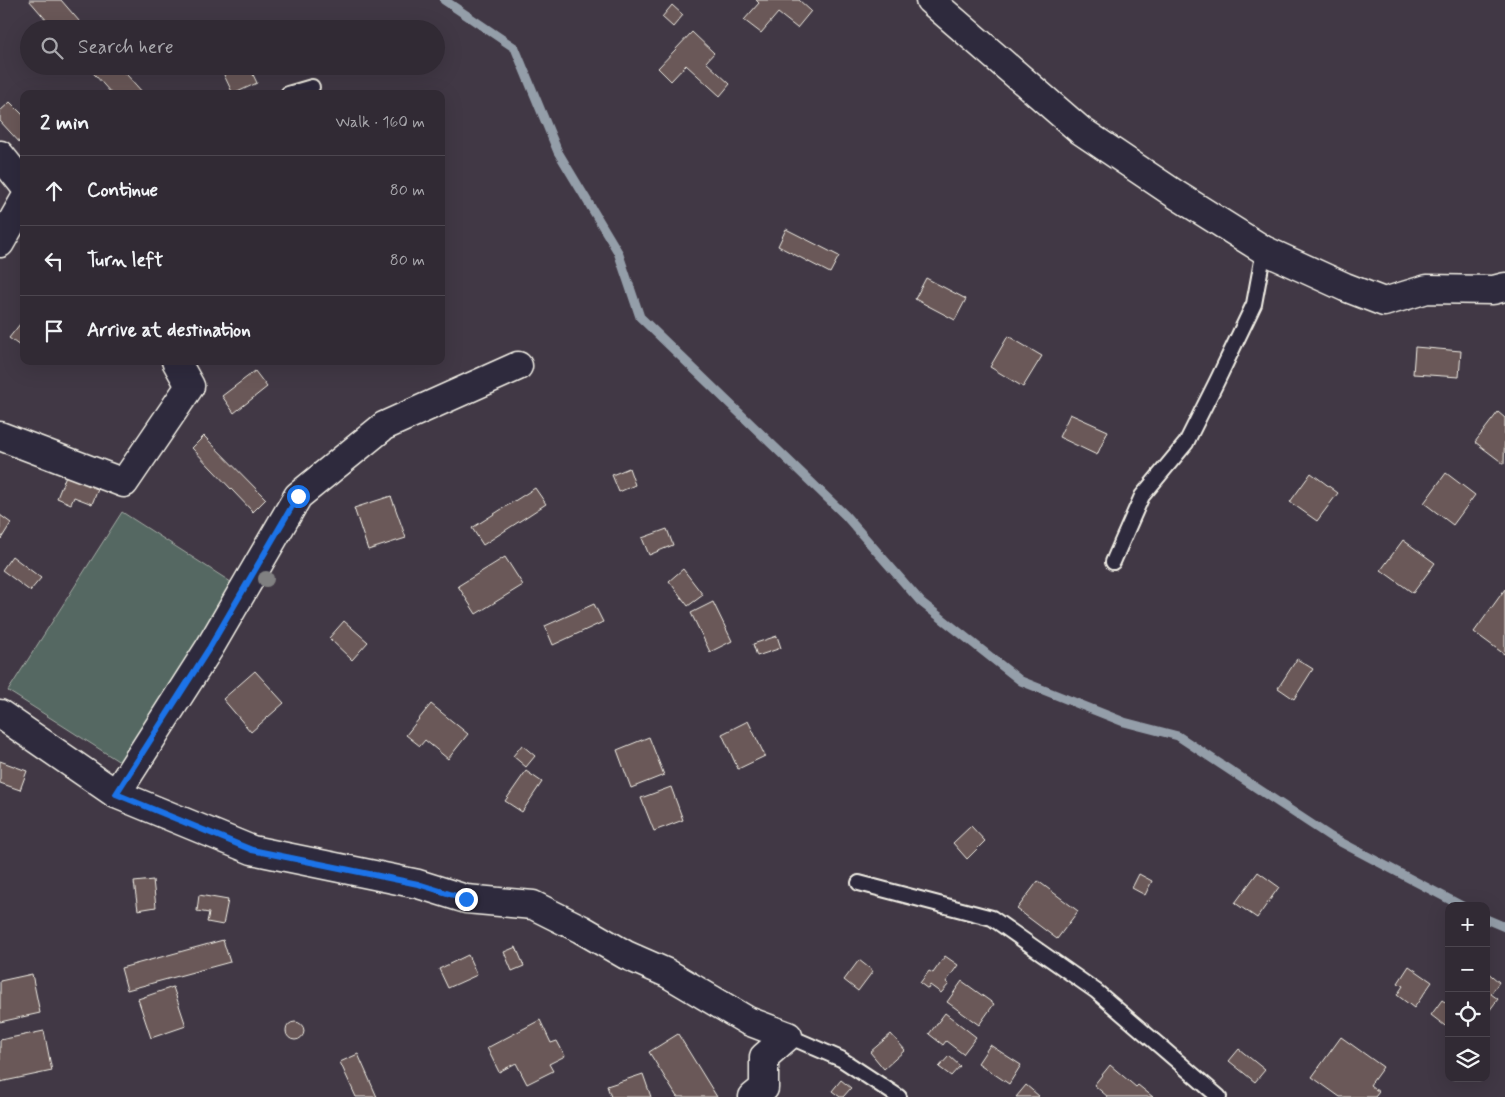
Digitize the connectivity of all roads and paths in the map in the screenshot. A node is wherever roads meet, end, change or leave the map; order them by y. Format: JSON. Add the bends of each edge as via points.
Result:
{"nodes":[{"id":1,"x":930,"y":0,"type":"edge"},
{"id":2,"x":312,"y":87,"type":"dead end"},
{"id":3,"x":302,"y":90,"type":"edge"},
{"id":4,"x":0,"y":155,"type":"edge"},
{"id":5,"x":20,"y":180,"type":"edge"},
{"id":6,"x":20,"y":208,"type":"edge"},
{"id":7,"x":0,"y":243,"type":"edge"},
{"id":8,"x":1264,"y":250,"type":"junction"},
{"id":9,"x":1505,"y":287,"type":"edge"},
{"id":10,"x":178,"y":365,"type":"edge"},
{"id":11,"x":518,"y":366,"type":"dead end"},
{"id":12,"x":0,"y":436,"type":"edge"},
{"id":13,"x":1113,"y":562,"type":"dead end"},
{"id":14,"x":0,"y":714,"type":"edge"},
{"id":15,"x":116,"y":794,"type":"junction"},
{"id":16,"x":860,"y":883,"type":"dead end"},
{"id":17,"x":788,"y":1036,"type":"junction"},
{"id":18,"x":752,"y":1097,"type":"edge"},
{"id":19,"x":899,"y":1097,"type":"edge"},
{"id":20,"x":1219,"y":1097,"type":"edge"}],
"edges":[{"from":1,"to":8,"type":"street","via":[[1080,130]]},
{"from":2,"to":3,"type":"lane"},
{"from":4,"to":5,"type":"street"},
{"from":6,"to":7,"type":"street"},
{"from":8,"to":9,"type":"street","via":[[1345,288],[1384,302],[1427,289],[1492,290]]},
{"from":8,"to":13,"type":"lane","via":[[1254,304],[1186,443],[1142,496]]},
{"from":10,"to":12,"type":"street","via":[[190,386],[124,483]]},
{"from":11,"to":15,"type":"street","via":[[384,426],[298,496],[210,647]]},
{"from":14,"to":15,"type":"street"},
{"from":15,"to":17,"type":"street","via":[[252,850],[418,884],[466,899],[533,905],[626,955],[668,973],[748,1021]]},
{"from":16,"to":20,"type":"lane","via":[[992,918],[1096,991]]},
{"from":17,"to":18,"type":"street","via":[[764,1057],[764,1088]]},
{"from":17,"to":19,"type":"lane","via":[[840,1059]]}]}
